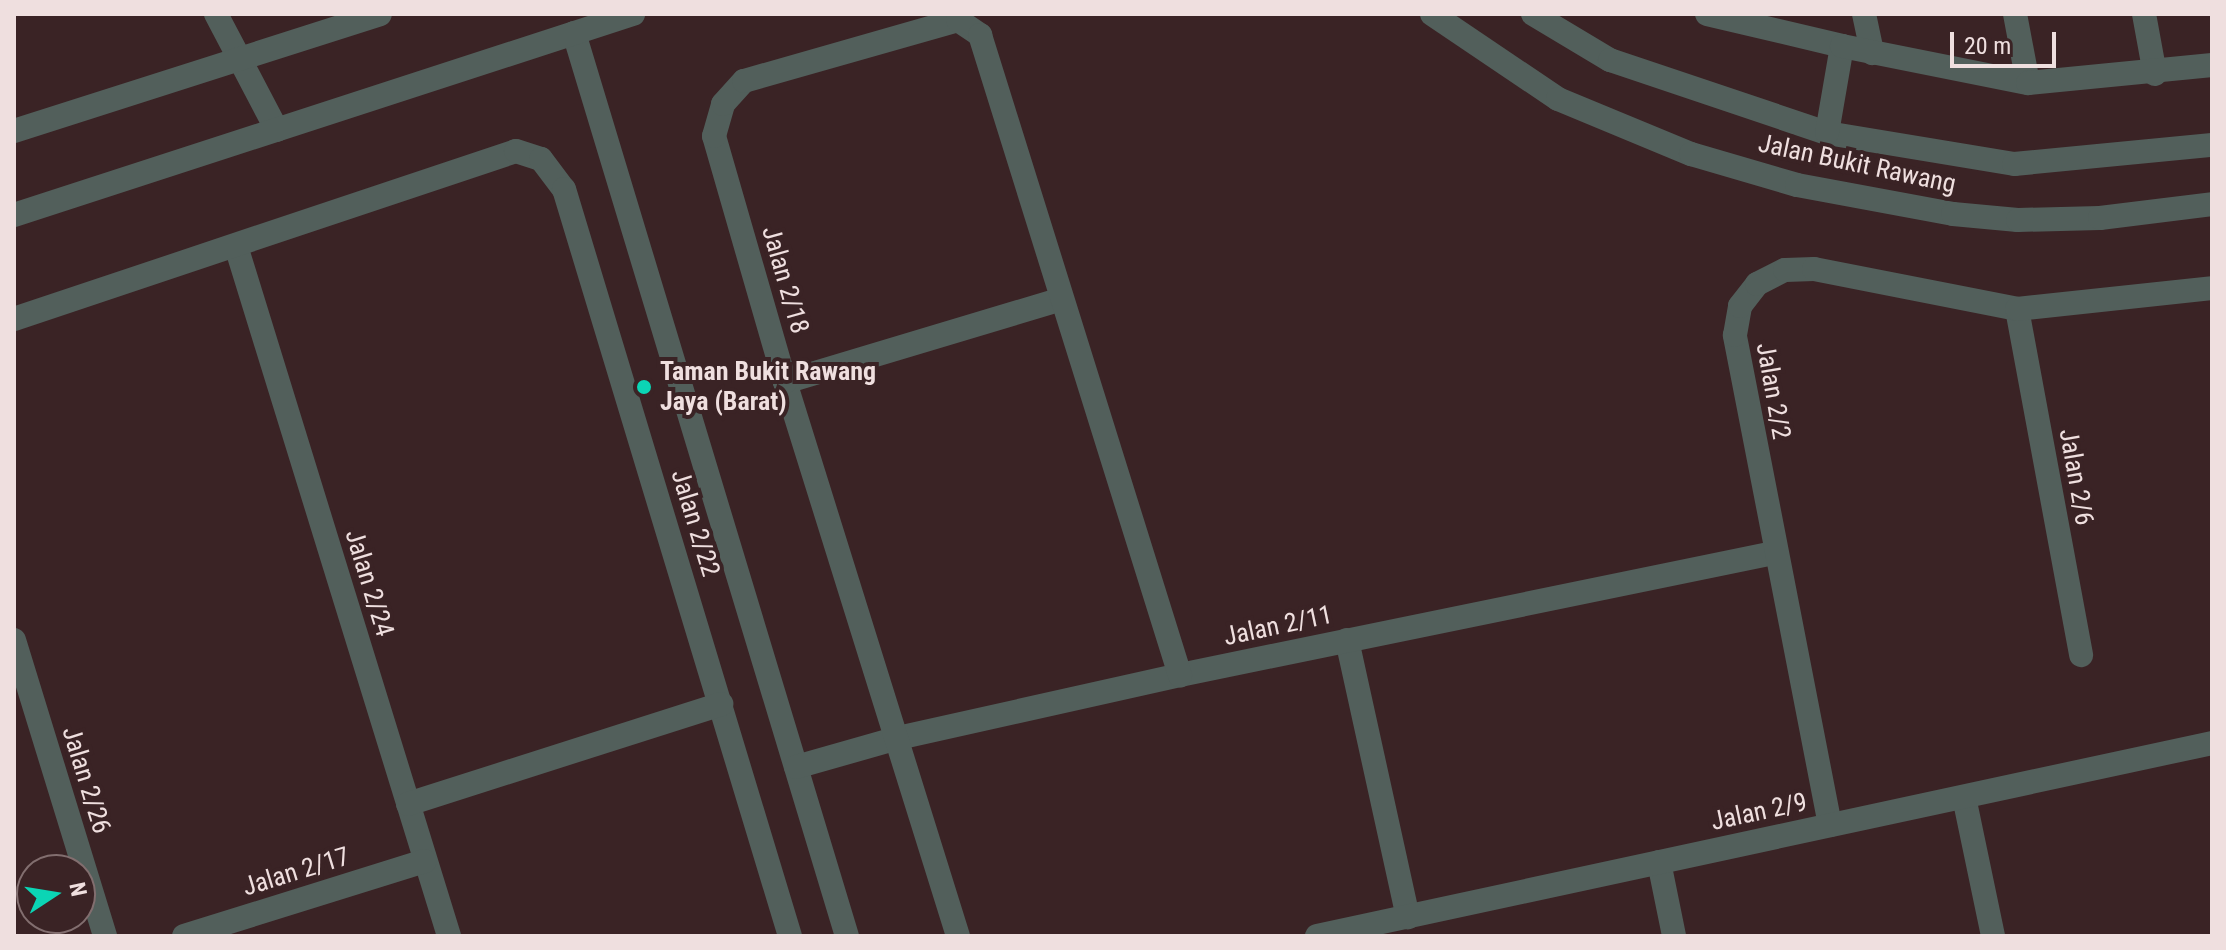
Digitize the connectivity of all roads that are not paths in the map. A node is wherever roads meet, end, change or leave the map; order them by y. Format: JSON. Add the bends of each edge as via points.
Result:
{"nodes":[{"id":1,"x":216,"y":14,"type":"edge"},
{"id":2,"x":380,"y":14,"type":"edge"},
{"id":3,"x":633,"y":14,"type":"edge"},
{"id":4,"x":1432,"y":14,"type":"edge"},
{"id":5,"x":1533,"y":14,"type":"edge"},
{"id":6,"x":1707,"y":14,"type":"edge"},
{"id":7,"x":1864,"y":14,"type":"edge"},
{"id":8,"x":2015,"y":14,"type":"edge"},
{"id":9,"x":2144,"y":14,"type":"edge"},
{"id":10,"x":574,"y":33,"type":"junction"},
{"id":11,"x":1842,"y":46,"type":"junction"},
{"id":12,"x":1872,"y":53,"type":"junction"},
{"id":13,"x":240,"y":60,"type":"junction"},
{"id":14,"x":2212,"y":65,"type":"edge"},
{"id":15,"x":2155,"y":74,"type":"junction"},
{"id":16,"x":2028,"y":83,"type":"junction"},
{"id":17,"x":277,"y":130,"type":"junction"},
{"id":18,"x":14,"y":131,"type":"edge"},
{"id":19,"x":1827,"y":133,"type":"junction"},
{"id":20,"x":2212,"y":145,"type":"edge"},
{"id":21,"x":2212,"y":204,"type":"edge"},
{"id":22,"x":14,"y":215,"type":"edge"},
{"id":23,"x":236,"y":246,"type":"junction"},
{"id":24,"x":2212,"y":288,"type":"edge"},
{"id":25,"x":1062,"y":299,"type":"junction"},
{"id":26,"x":2017,"y":309,"type":"junction"},
{"id":27,"x":14,"y":319,"type":"edge"},
{"id":28,"x":785,"y":382,"type":"junction"},
{"id":29,"x":1774,"y":553,"type":"junction"},
{"id":30,"x":1347,"y":640,"type":"junction"},
{"id":31,"x":16,"y":651,"type":"edge"},
{"id":32,"x":2081,"y":655,"type":"dead end"},
{"id":33,"x":1180,"y":675,"type":"junction"},
{"id":34,"x":721,"y":704,"type":"junction"},
{"id":35,"x":898,"y":738,"type":"junction"},
{"id":36,"x":2212,"y":743,"type":"edge"},
{"id":37,"x":796,"y":767,"type":"junction"},
{"id":38,"x":1964,"y":797,"type":"junction"},
{"id":39,"x":408,"y":804,"type":"junction"},
{"id":40,"x":1830,"y":825,"type":"junction"},
{"id":41,"x":425,"y":861,"type":"junction"},
{"id":42,"x":1659,"y":862,"type":"junction"},
{"id":43,"x":1408,"y":917,"type":"junction"},
{"id":44,"x":1328,"y":935,"type":"edge"},
{"id":45,"x":105,"y":936,"type":"edge"},
{"id":46,"x":184,"y":936,"type":"edge"},
{"id":47,"x":449,"y":936,"type":"edge"},
{"id":48,"x":790,"y":936,"type":"edge"},
{"id":49,"x":847,"y":936,"type":"edge"},
{"id":50,"x":958,"y":936,"type":"edge"},
{"id":51,"x":1674,"y":936,"type":"edge"},
{"id":52,"x":1993,"y":936,"type":"edge"}],
"edges":[{"from":1,"to":13,"type":"street"},
{"from":2,"to":13,"type":"street"},
{"from":3,"to":10,"type":"street"},
{"from":4,"to":21,"type":"street","name":"Jalan Bukit Rawang","via":[[1558,99],[1691,154],[1797,185],[1953,214],[2018,220],[2100,218]]},
{"from":5,"to":19,"type":"street","name":"Jalan Bukit Rawang","via":[[1610,60]]},
{"from":6,"to":11,"type":"street"},
{"from":7,"to":12,"type":"street"},
{"from":8,"to":16,"type":"street"},
{"from":9,"to":15,"type":"street"},
{"from":10,"to":17,"type":"street"},
{"from":10,"to":37,"type":"street"},
{"from":11,"to":12,"type":"street"},
{"from":11,"to":19,"type":"street"},
{"from":12,"to":16,"type":"street"},
{"from":13,"to":17,"type":"street"},
{"from":13,"to":18,"type":"street"},
{"from":14,"to":15,"type":"street"},
{"from":15,"to":16,"type":"street"},
{"from":17,"to":22,"type":"street"},
{"from":19,"to":20,"type":"street","name":"Jalan Bukit Rawang","via":[[2014,164]]},
{"from":23,"to":27,"type":"street"},
{"from":23,"to":34,"type":"street","name":"Jalan 2/22","via":[[516,151],[541,159],[564,189]]},
{"from":23,"to":39,"type":"street","name":"Jalan 2/24"},
{"from":24,"to":26,"type":"street","name":"Jalan 2/2"},
{"from":25,"to":28,"type":"street"},
{"from":25,"to":28,"type":"street","name":"Jalan 2/18","via":[[980,35],[958,20],[744,81],[723,104],[714,136]]},
{"from":25,"to":33,"type":"street"},
{"from":26,"to":29,"type":"street","name":"Jalan 2/2","via":[[1814,269],[1785,270],[1757,284],[1740,306],[1735,335]]},
{"from":26,"to":32,"type":"street","name":"Jalan 2/6"},
{"from":28,"to":35,"type":"street","name":"Jalan 2/18"},
{"from":29,"to":30,"type":"street","name":"Jalan 2/11"},
{"from":29,"to":40,"type":"street","name":"Jalan 2/2"},
{"from":30,"to":33,"type":"street","name":"Jalan 2/11"},
{"from":30,"to":43,"type":"street"},
{"from":31,"to":45,"type":"street","name":"Jalan 2/26"},
{"from":33,"to":35,"type":"street","name":"Jalan 2/11"},
{"from":34,"to":39,"type":"street"},
{"from":34,"to":48,"type":"street","name":"Jalan 2/22"},
{"from":35,"to":37,"type":"street","name":"Jalan 2/11"},
{"from":35,"to":50,"type":"street","name":"Jalan 2/18"},
{"from":36,"to":38,"type":"street","name":"Jalan 2/9"},
{"from":37,"to":49,"type":"street"},
{"from":38,"to":40,"type":"street","name":"Jalan 2/9"},
{"from":38,"to":52,"type":"street"},
{"from":39,"to":41,"type":"street","name":"Jalan 2/24"},
{"from":40,"to":42,"type":"street","name":"Jalan 2/9"},
{"from":41,"to":46,"type":"street","name":"Jalan 2/17"},
{"from":41,"to":47,"type":"street","name":"Jalan 2/24"},
{"from":42,"to":43,"type":"street","name":"Jalan 2/9"},
{"from":42,"to":51,"type":"street"},
{"from":43,"to":44,"type":"street","name":"Jalan 2/9"}]}
